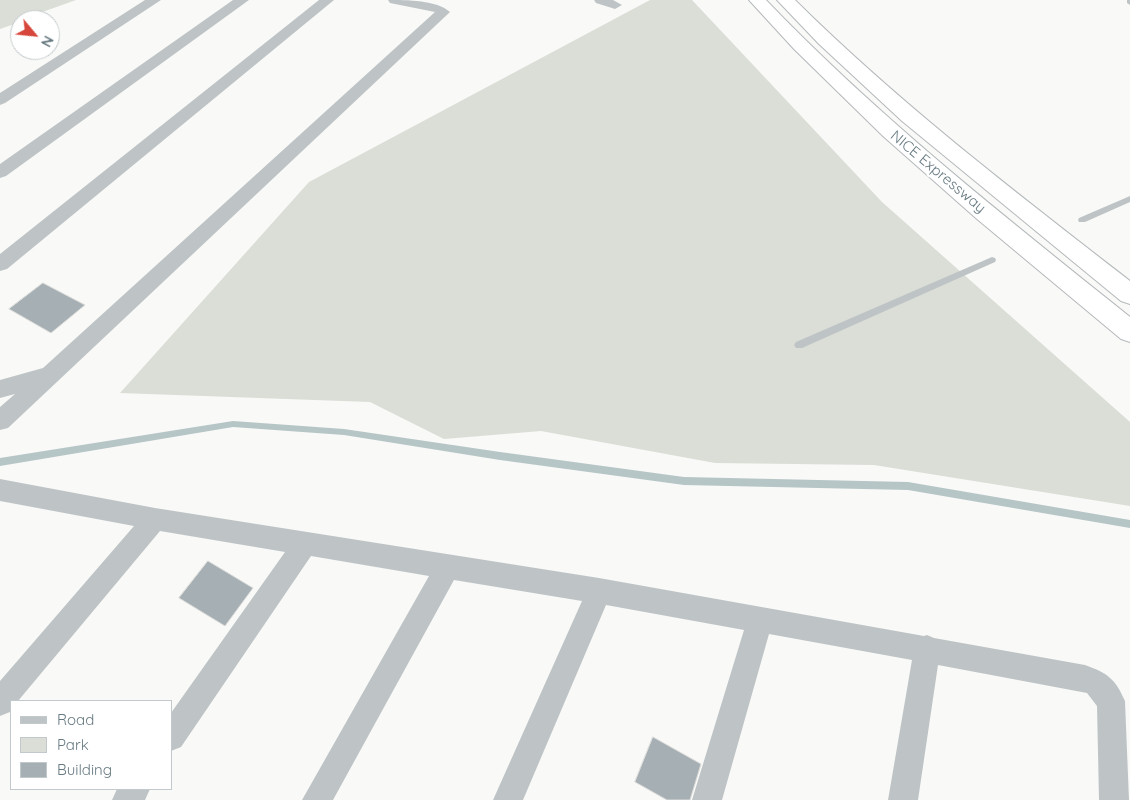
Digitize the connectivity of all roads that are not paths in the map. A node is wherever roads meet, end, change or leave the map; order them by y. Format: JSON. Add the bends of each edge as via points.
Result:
{"nodes":[{"id":1,"x":154,"y":0,"type":"edge"},
{"id":2,"x":242,"y":0,"type":"edge"},
{"id":3,"x":327,"y":0,"type":"edge"},
{"id":4,"x":395,"y":0,"type":"edge"},
{"id":5,"x":600,"y":0,"type":"edge"},
{"id":6,"x":757,"y":0,"type":"edge"},
{"id":7,"x":785,"y":0,"type":"edge"},
{"id":8,"x":615,"y":4,"type":"dead end"},
{"id":9,"x":0,"y":100,"type":"edge"},
{"id":10,"x":0,"y":172,"type":"edge"},
{"id":11,"x":1130,"y":199,"type":"edge"},
{"id":12,"x":1082,"y":220,"type":"dead end"},
{"id":13,"x":992,"y":260,"type":"dead end"},
{"id":14,"x":0,"y":264,"type":"edge"},
{"id":15,"x":1130,"y":294,"type":"edge"},
{"id":16,"x":1130,"y":332,"type":"edge"},
{"id":17,"x":798,"y":345,"type":"dead end"},
{"id":18,"x":51,"y":374,"type":"junction"},
{"id":19,"x":0,"y":389,"type":"edge"},
{"id":20,"x":0,"y":421,"type":"edge"},
{"id":21,"x":0,"y":490,"type":"edge"},
{"id":22,"x":155,"y":519,"type":"junction"},
{"id":23,"x":306,"y":543,"type":"junction"},
{"id":24,"x":448,"y":567,"type":"junction"},
{"id":25,"x":599,"y":591,"type":"junction"},
{"id":26,"x":760,"y":619,"type":"junction"},
{"id":27,"x":927,"y":648,"type":"junction"},
{"id":28,"x":0,"y":702,"type":"edge"},
{"id":29,"x":172,"y":736,"type":"edge"},
{"id":30,"x":317,"y":800,"type":"edge"},
{"id":31,"x":508,"y":800,"type":"edge"},
{"id":32,"x":707,"y":800,"type":"edge"},
{"id":33,"x":903,"y":800,"type":"edge"},
{"id":34,"x":1114,"y":800,"type":"edge"}],
"edges":[{"from":1,"to":9,"type":"street"},
{"from":2,"to":10,"type":"street"},
{"from":3,"to":14,"type":"street"},
{"from":4,"to":18,"type":"street","via":[[438,7],[443,12]]},
{"from":5,"to":8,"type":"street"},
{"from":6,"to":16,"type":"highway","name":"NICE Expressway","via":[[796,43],[896,138]]},
{"from":7,"to":15,"type":"highway","name":"NICE Expressway","via":[[918,126]]},
{"from":11,"to":12,"type":"lane"},
{"from":13,"to":17,"type":"lane"},
{"from":18,"to":19,"type":"street"},
{"from":18,"to":20,"type":"street"},
{"from":21,"to":22,"type":"street"},
{"from":22,"to":23,"type":"street"},
{"from":22,"to":28,"type":"street"},
{"from":23,"to":24,"type":"street"},
{"from":23,"to":29,"type":"street"},
{"from":24,"to":25,"type":"street"},
{"from":24,"to":30,"type":"street"},
{"from":25,"to":26,"type":"street"},
{"from":25,"to":31,"type":"street"},
{"from":26,"to":27,"type":"street"},
{"from":26,"to":32,"type":"street"},
{"from":27,"to":33,"type":"street"},
{"from":27,"to":34,"type":"street","via":[[1097,683],[1111,701]]}]}
